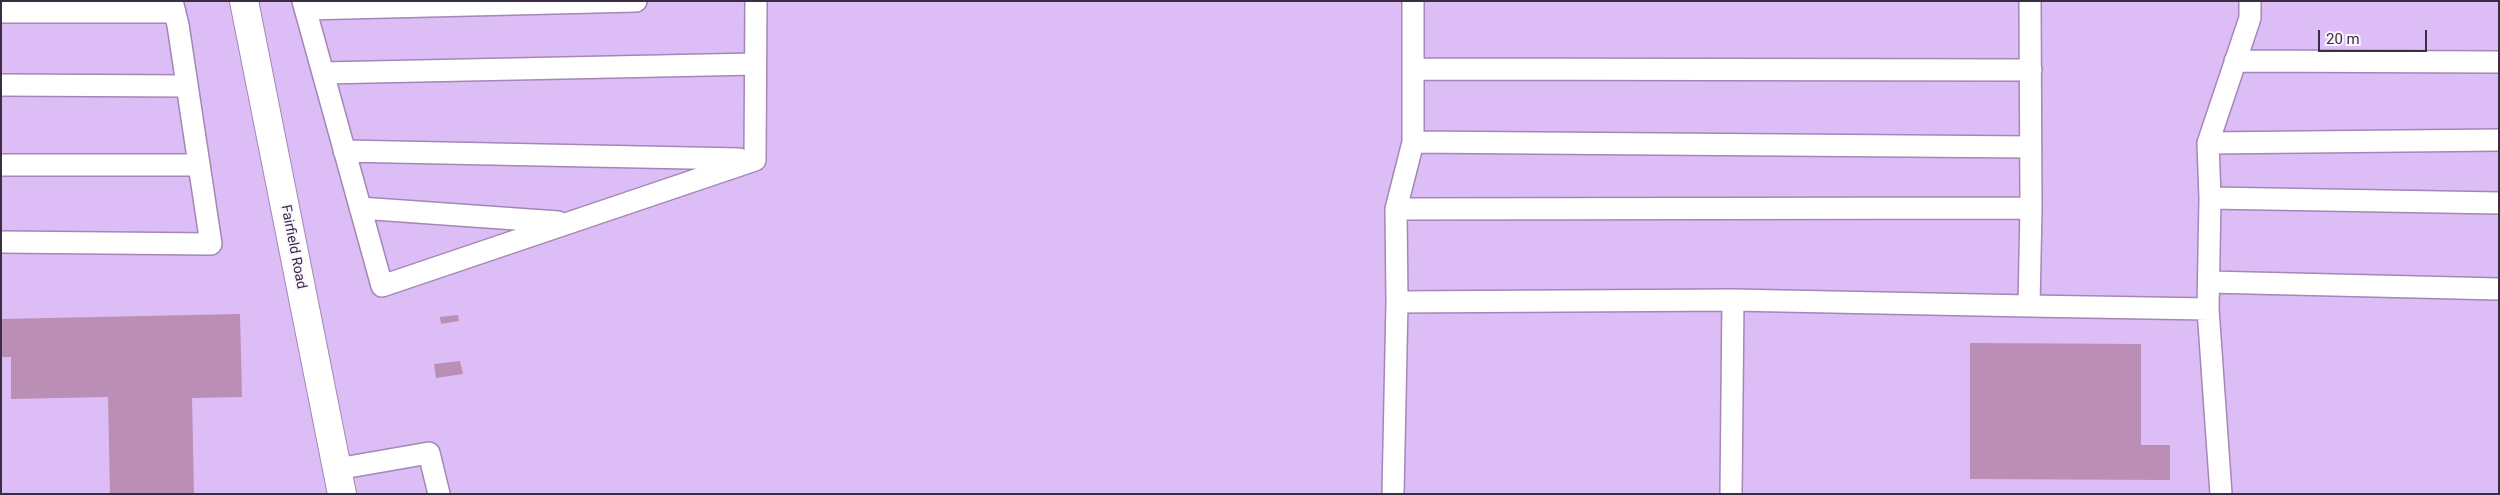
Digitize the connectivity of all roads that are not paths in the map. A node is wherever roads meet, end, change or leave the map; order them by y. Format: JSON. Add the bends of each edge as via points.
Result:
{"nodes":[{"id":1,"x":244,"y":1,"type":"edge"},
{"id":2,"x":636,"y":1,"type":"edge"},
{"id":3,"x":756,"y":1,"type":"edge"},
{"id":4,"x":1413,"y":1,"type":"edge"},
{"id":5,"x":2030,"y":1,"type":"edge"},
{"id":6,"x":2250,"y":1,"type":"edge"},
{"id":7,"x":304,"y":5,"type":"edge"},
{"id":8,"x":174,"y":7,"type":"edge"},
{"id":9,"x":1,"y":12,"type":"edge"},
{"id":10,"x":2235,"y":61,"type":"junction"},
{"id":11,"x":2499,"y":62,"type":"edge"},
{"id":12,"x":756,"y":64,"type":"junction"},
{"id":13,"x":1413,"y":69,"type":"junction"},
{"id":14,"x":2031,"y":70,"type":"junction"},
{"id":15,"x":323,"y":73,"type":"junction"},
{"id":16,"x":1,"y":85,"type":"edge"},
{"id":17,"x":187,"y":86,"type":"junction"},
{"id":18,"x":2499,"y":140,"type":"edge"},
{"id":19,"x":1413,"y":142,"type":"junction"},
{"id":20,"x":2208,"y":144,"type":"junction"},
{"id":21,"x":2031,"y":147,"type":"junction"},
{"id":22,"x":344,"y":151,"type":"junction"},
{"id":23,"x":755,"y":160,"type":"junction"},
{"id":24,"x":1,"y":165,"type":"edge"},
{"id":25,"x":199,"y":165,"type":"junction"},
{"id":26,"x":2210,"y":198,"type":"junction"},
{"id":27,"x":2499,"y":203,"type":"edge"},
{"id":28,"x":360,"y":208,"type":"junction"},
{"id":29,"x":2031,"y":208,"type":"junction"},
{"id":30,"x":1396,"y":209,"type":"junction"},
{"id":31,"x":568,"y":223,"type":"junction"},
{"id":32,"x":1,"y":242,"type":"edge"},
{"id":33,"x":2209,"y":282,"type":"junction"},
{"id":34,"x":2499,"y":289,"type":"edge"},
{"id":35,"x":1733,"y":300,"type":"junction"},
{"id":36,"x":1397,"y":302,"type":"junction"},
{"id":37,"x":2029,"y":306,"type":"junction"},
{"id":38,"x":2208,"y":309,"type":"junction"},
{"id":39,"x":339,"y":481,"type":"edge"},
{"id":40,"x":439,"y":494,"type":"edge"},
{"id":41,"x":1393,"y":494,"type":"edge"},
{"id":42,"x":1731,"y":494,"type":"edge"},
{"id":43,"x":2221,"y":494,"type":"edge"}],
"edges":[{"from":1,"to":39,"type":"street","name":"Fairfield Road"},
{"from":2,"to":7,"type":"lane"},
{"from":3,"to":12,"type":"lane"},
{"from":4,"to":13,"type":"lane"},
{"from":5,"to":14,"type":"lane"},
{"from":6,"to":10,"type":"lane","via":[[2250,18]]},
{"from":7,"to":15,"type":"lane"},
{"from":8,"to":9,"type":"lane"},
{"from":8,"to":17,"type":"lane"},
{"from":10,"to":11,"type":"lane"},
{"from":10,"to":20,"type":"lane"},
{"from":12,"to":15,"type":"lane"},
{"from":12,"to":23,"type":"lane"},
{"from":13,"to":14,"type":"lane"},
{"from":13,"to":19,"type":"lane"},
{"from":14,"to":21,"type":"lane"},
{"from":15,"to":22,"type":"lane"},
{"from":16,"to":17,"type":"lane"},
{"from":17,"to":25,"type":"lane"},
{"from":18,"to":20,"type":"lane"},
{"from":19,"to":21,"type":"lane"},
{"from":19,"to":30,"type":"lane"},
{"from":20,"to":26,"type":"lane"},
{"from":21,"to":29,"type":"lane"},
{"from":22,"to":23,"type":"lane"},
{"from":22,"to":28,"type":"lane"},
{"from":23,"to":31,"type":"lane"},
{"from":24,"to":25,"type":"lane"},
{"from":25,"to":32,"type":"lane","via":[[211,244]]},
{"from":26,"to":27,"type":"lane"},
{"from":26,"to":33,"type":"lane"},
{"from":28,"to":31,"type":"lane"},
{"from":28,"to":31,"type":"lane","via":[[382,286]]},
{"from":29,"to":30,"type":"lane"},
{"from":29,"to":37,"type":"lane"},
{"from":30,"to":36,"type":"lane"},
{"from":33,"to":34,"type":"lane"},
{"from":33,"to":38,"type":"lane"},
{"from":35,"to":36,"type":"lane"},
{"from":35,"to":37,"type":"lane"},
{"from":35,"to":42,"type":"lane"},
{"from":36,"to":41,"type":"lane"},
{"from":37,"to":38,"type":"lane"},
{"from":38,"to":43,"type":"lane"},
{"from":39,"to":40,"type":"lane","via":[[430,453]]}]}
